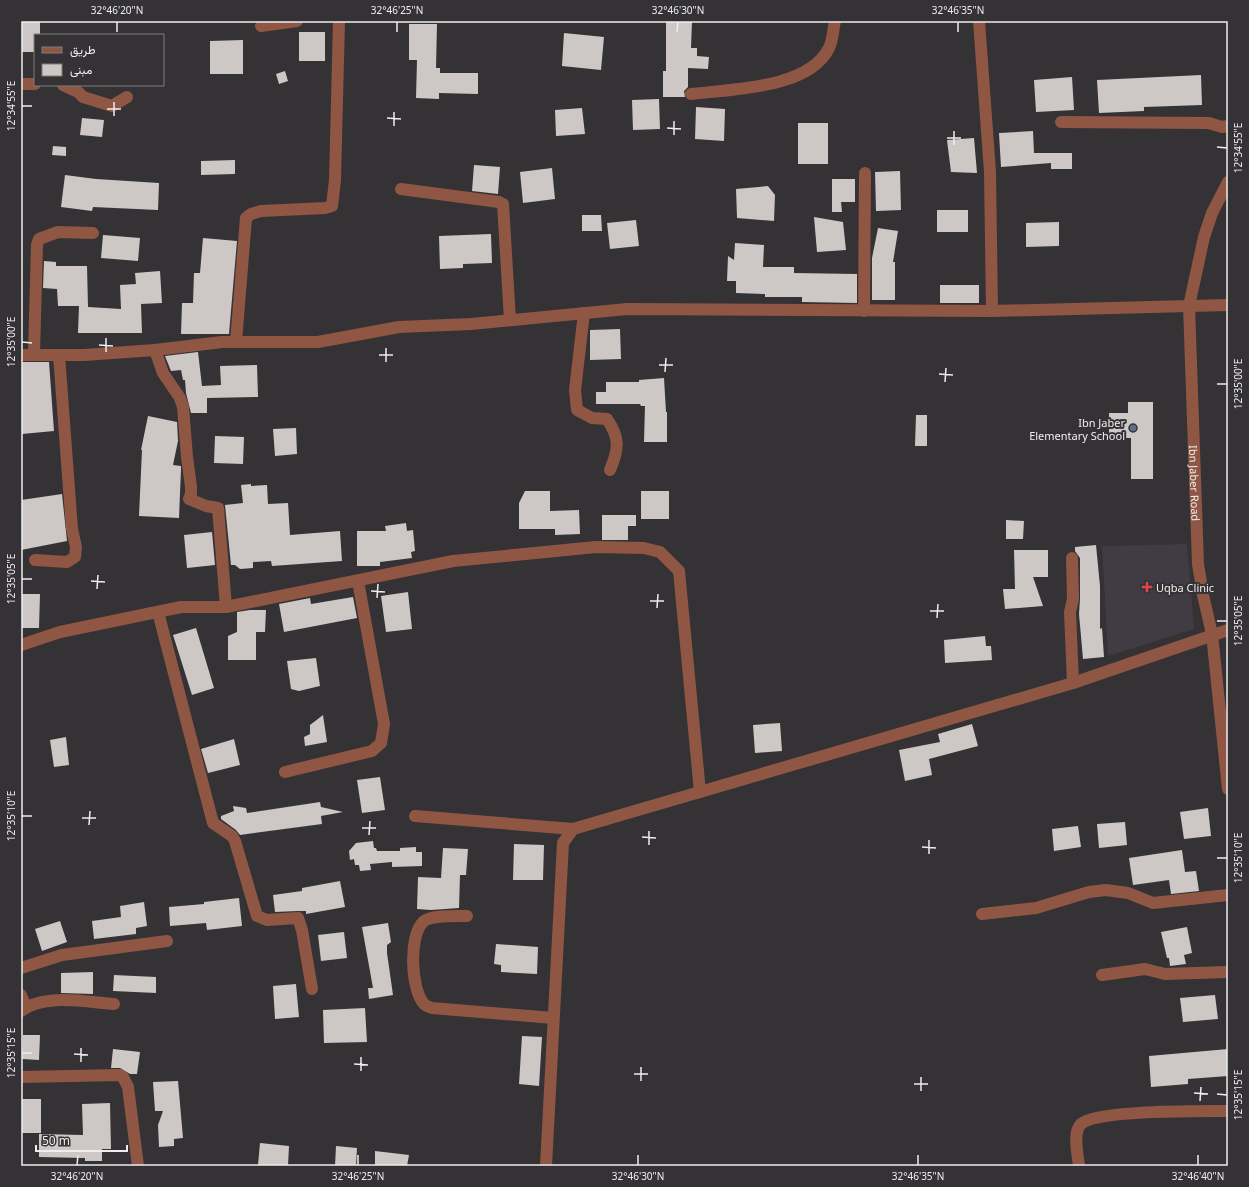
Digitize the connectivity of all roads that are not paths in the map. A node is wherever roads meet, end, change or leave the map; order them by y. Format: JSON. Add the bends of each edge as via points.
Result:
{"nodes":[{"id":1,"x":297,"y":21,"type":"edge"},
{"id":2,"x":339,"y":21,"type":"edge"},
{"id":3,"x":835,"y":21,"type":"edge"},
{"id":4,"x":980,"y":21,"type":"edge"},
{"id":5,"x":260,"y":26,"type":"dead end"},
{"id":6,"x":21,"y":84,"type":"edge"},
{"id":7,"x":34,"y":84,"type":"edge"},
{"id":8,"x":65,"y":86,"type":"edge"},
{"id":9,"x":691,"y":94,"type":"dead end"},
{"id":10,"x":127,"y":97,"type":"dead end"},
{"id":11,"x":1061,"y":122,"type":"dead end"},
{"id":12,"x":1228,"y":126,"type":"edge"},
{"id":13,"x":865,"y":173,"type":"dead end"},
{"id":14,"x":1228,"y":182,"type":"edge"},
{"id":15,"x":401,"y":190,"type":"dead end"},
{"id":16,"x":94,"y":233,"type":"dead end"},
{"id":17,"x":1228,"y":305,"type":"edge"},
{"id":18,"x":1189,"y":306,"type":"junction"},
{"id":19,"x":864,"y":310,"type":"junction"},
{"id":20,"x":992,"y":311,"type":"junction"},
{"id":21,"x":584,"y":313,"type":"junction"},
{"id":22,"x":510,"y":320,"type":"junction"},
{"id":23,"x":236,"y":342,"type":"junction"},
{"id":24,"x":155,"y":350,"type":"junction"},
{"id":25,"x":34,"y":354,"type":"junction"},
{"id":26,"x":21,"y":355,"type":"edge"},
{"id":27,"x":59,"y":355,"type":"junction"},
{"id":28,"x":610,"y":470,"type":"dead end"},
{"id":29,"x":1072,"y":558,"type":"dead end"},
{"id":30,"x":36,"y":560,"type":"dead end"},
{"id":31,"x":358,"y":581,"type":"junction"},
{"id":32,"x":226,"y":607,"type":"junction"},
{"id":33,"x":158,"y":612,"type":"junction"},
{"id":34,"x":1228,"y":630,"type":"edge"},
{"id":35,"x":1212,"y":634,"type":"junction"},
{"id":36,"x":21,"y":645,"type":"edge"},
{"id":37,"x":1073,"y":682,"type":"junction"},
{"id":38,"x":1224,"y":716,"type":"edge"},
{"id":39,"x":285,"y":772,"type":"dead end"},
{"id":40,"x":1228,"y":789,"type":"edge"},
{"id":41,"x":700,"y":792,"type":"junction"},
{"id":42,"x":416,"y":816,"type":"dead end"},
{"id":43,"x":573,"y":829,"type":"junction"},
{"id":44,"x":1228,"y":895,"type":"edge"},
{"id":45,"x":982,"y":914,"type":"dead end"},
{"id":46,"x":467,"y":916,"type":"dead end"},
{"id":47,"x":167,"y":941,"type":"dead end"},
{"id":48,"x":21,"y":968,"type":"edge"},
{"id":49,"x":1228,"y":972,"type":"edge"},
{"id":50,"x":1102,"y":975,"type":"dead end"},
{"id":51,"x":312,"y":989,"type":"dead end"},
{"id":52,"x":21,"y":995,"type":"edge"},
{"id":53,"x":114,"y":1004,"type":"dead end"},
{"id":54,"x":23,"y":1009,"type":"edge"},
{"id":55,"x":553,"y":1018,"type":"junction"},
{"id":56,"x":21,"y":1076,"type":"edge"},
{"id":57,"x":1228,"y":1111,"type":"edge"},
{"id":58,"x":138,"y":1166,"type":"edge"},
{"id":59,"x":546,"y":1166,"type":"edge"},
{"id":60,"x":1079,"y":1166,"type":"edge"}],
"edges":[{"from":1,"to":5,"type":"street"},
{"from":2,"to":23,"type":"street","via":[[335,180],[332,206],[261,211],[246,218]]},
{"from":3,"to":9,"type":"street","via":[[829,48],[809,70],[768,84]]},
{"from":4,"to":20,"type":"street","via":[[990,172]]},
{"from":6,"to":7,"type":"street"},
{"from":8,"to":10,"type":"street","via":[[78,92],[83,98],[112,106]]},
{"from":11,"to":12,"type":"street","via":[[1202,123]]},
{"from":13,"to":19,"type":"street"},
{"from":14,"to":18,"type":"street","name":"Ibn Jaber Road","via":[[1212,213],[1204,237]]},
{"from":15,"to":22,"type":"street","via":[[503,204]]},
{"from":16,"to":25,"type":"street","via":[[58,232],[39,239]]},
{"from":17,"to":18,"type":"street"},
{"from":18,"to":20,"type":"street"},
{"from":18,"to":35,"type":"street","name":"Ibn Jaber Road","via":[[1198,564]]},
{"from":19,"to":20,"type":"street"},
{"from":19,"to":21,"type":"street","via":[[627,309]]},
{"from":21,"to":22,"type":"street"},
{"from":21,"to":28,"type":"street","via":[[575,390],[577,410],[592,418],[607,419],[615,431],[618,442]]},
{"from":22,"to":23,"type":"street","via":[[399,327],[318,342]]},
{"from":23,"to":24,"type":"street"},
{"from":24,"to":27,"type":"street"},
{"from":24,"to":32,"type":"street","via":[[163,373],[183,407],[191,487],[189,500],[218,508]]},
{"from":25,"to":26,"type":"street"},
{"from":25,"to":27,"type":"street"},
{"from":27,"to":30,"type":"street","via":[[75,557],[67,562]]},
{"from":29,"to":37,"type":"street","via":[[1073,599],[1070,612]]},
{"from":31,"to":32,"type":"street"},
{"from":31,"to":39,"type":"street","via":[[384,724],[381,743],[372,751]]},
{"from":31,"to":41,"type":"street","via":[[453,561],[596,547],[644,548],[660,552],[679,571]]},
{"from":32,"to":33,"type":"street","via":[[181,607]]},
{"from":33,"to":36,"type":"street","via":[[60,632]]},
{"from":33,"to":51,"type":"street","via":[[213,823],[235,841],[257,916],[267,920],[298,918]]},
{"from":34,"to":35,"type":"street"},
{"from":35,"to":37,"type":"street"},
{"from":35,"to":38,"type":"street","name":"Ibn Jaber Road"},
{"from":37,"to":41,"type":"street"},
{"from":38,"to":40,"type":"street","name":"Ibn Jaber Road"},
{"from":41,"to":43,"type":"street"},
{"from":42,"to":43,"type":"street"},
{"from":43,"to":55,"type":"street","via":[[563,843]]},
{"from":44,"to":45,"type":"street","via":[[1153,904],[1128,893],[1106,890],[1089,892],[1036,908]]},
{"from":46,"to":55,"type":"street","via":[[432,918],[424,921],[419,928],[413,966],[417,992],[425,1005],[432,1008]]},
{"from":47,"to":48,"type":"street","via":[[62,955]]},
{"from":49,"to":50,"type":"street","via":[[1165,974],[1145,969]]},
{"from":52,"to":54,"type":"street"},
{"from":53,"to":54,"type":"street","via":[[52,1000]]},
{"from":55,"to":59,"type":"street"},
{"from":56,"to":58,"type":"street","via":[[123,1077],[128,1087]]},
{"from":57,"to":60,"type":"street","via":[[1130,1114],[1092,1118],[1081,1124],[1076,1133]]}]}
